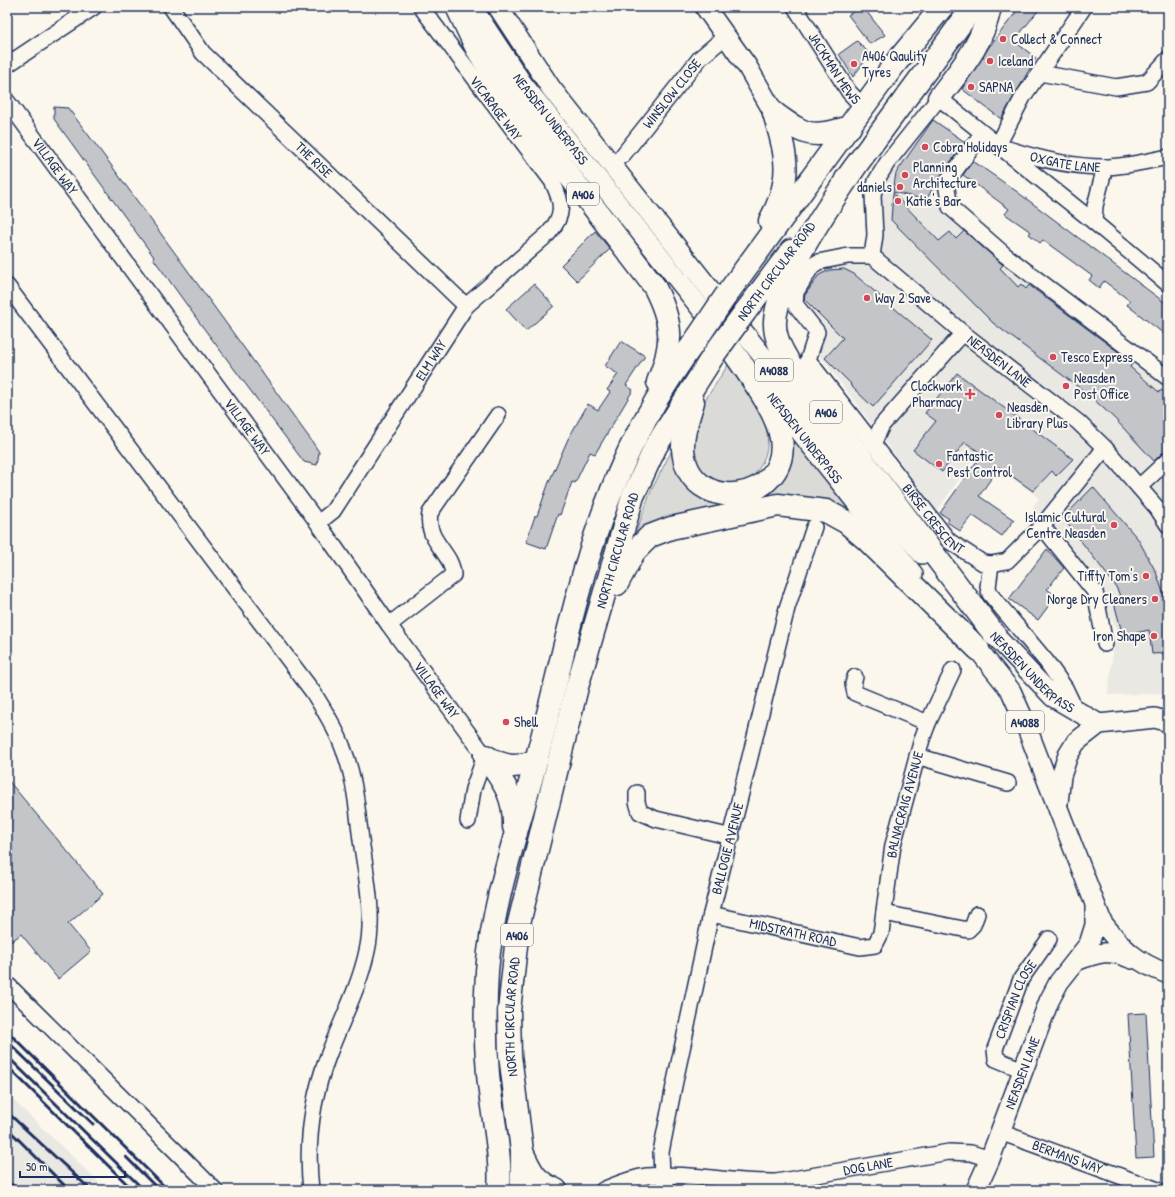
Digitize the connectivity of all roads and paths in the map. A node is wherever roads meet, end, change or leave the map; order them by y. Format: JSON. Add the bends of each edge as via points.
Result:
{"nodes":[{"id":1,"x":94,"y":7,"type":"edge"},
{"id":2,"x":170,"y":7,"type":"edge"},
{"id":3,"x":420,"y":7,"type":"edge"},
{"id":4,"x":457,"y":7,"type":"edge"},
{"id":5,"x":472,"y":7,"type":"edge"},
{"id":6,"x":498,"y":7,"type":"edge"},
{"id":7,"x":706,"y":7,"type":"edge"},
{"id":8,"x":795,"y":7,"type":"edge"},
{"id":9,"x":942,"y":7,"type":"edge"},
{"id":10,"x":973,"y":7,"type":"edge"},
{"id":11,"x":990,"y":7,"type":"edge"},
{"id":12,"x":1084,"y":7,"type":"edge"},
{"id":13,"x":726,"y":36,"type":"junction"},
{"id":14,"x":1168,"y":59,"type":"edge"},
{"id":15,"x":7,"y":65,"type":"edge"},
{"id":16,"x":1040,"y":73,"type":"junction"},
{"id":17,"x":939,"y":98,"type":"junction"},
{"id":18,"x":7,"y":101,"type":"edge"},
{"id":19,"x":864,"y":108,"type":"junction"},
{"id":20,"x":774,"y":113,"type":"junction"},
{"id":21,"x":850,"y":127,"type":"junction"},
{"id":22,"x":982,"y":134,"type":"junction"},
{"id":23,"x":998,"y":145,"type":"junction"},
{"id":24,"x":622,"y":156,"type":"dead end"},
{"id":25,"x":1168,"y":157,"type":"edge"},
{"id":26,"x":854,"y":167,"type":"junction"},
{"id":27,"x":1105,"y":167,"type":"junction"},
{"id":28,"x":561,"y":213,"type":"joint"},
{"id":29,"x":1094,"y":222,"type":"junction"},
{"id":30,"x":872,"y":256,"type":"junction"},
{"id":31,"x":744,"y":270,"type":"junction"},
{"id":32,"x":1167,"y":281,"type":"edge"},
{"id":33,"x":7,"y":286,"type":"edge"},
{"id":34,"x":466,"y":306,"type":"junction"},
{"id":35,"x":708,"y":333,"type":"junction"},
{"id":36,"x":963,"y":333,"type":"junction"},
{"id":37,"x":710,"y":361,"type":"junction"},
{"id":38,"x":1168,"y":378,"type":"edge"},
{"id":39,"x":498,"y":415,"type":"dead end"},
{"id":40,"x":873,"y":444,"type":"junction"},
{"id":41,"x":1105,"y":448,"type":"junction"},
{"id":42,"x":1168,"y":460,"type":"edge"},
{"id":43,"x":623,"y":464,"type":"junction"},
{"id":44,"x":1139,"y":487,"type":"junction"},
{"id":45,"x":318,"y":523,"type":"junction"},
{"id":46,"x":1168,"y":525,"type":"edge"},
{"id":47,"x":1042,"y":526,"type":"junction"},
{"id":48,"x":814,"y":527,"type":"dead end"},
{"id":49,"x":991,"y":564,"type":"junction"},
{"id":50,"x":390,"y":625,"type":"junction"},
{"id":51,"x":995,"y":635,"type":"junction"},
{"id":52,"x":1105,"y":644,"type":"dead end"},
{"id":53,"x":978,"y":649,"type":"junction"},
{"id":54,"x":953,"y":670,"type":"dead end"},
{"id":55,"x":855,"y":678,"type":"dead end"},
{"id":56,"x":577,"y":686,"type":"junction"},
{"id":57,"x":1076,"y":711,"type":"junction"},
{"id":58,"x":1164,"y":717,"type":"edge"},
{"id":59,"x":928,"y":723,"type":"junction"},
{"id":60,"x":1099,"y":724,"type":"junction"},
{"id":61,"x":485,"y":756,"type":"junction"},
{"id":62,"x":917,"y":756,"type":"junction"},
{"id":63,"x":537,"y":759,"type":"junction"},
{"id":64,"x":1008,"y":783,"type":"dead end"},
{"id":65,"x":637,"y":793,"type":"dead end"},
{"id":66,"x":1058,"y":804,"type":"junction"},
{"id":67,"x":468,"y":821,"type":"dead end"},
{"id":68,"x":732,"y":838,"type":"junction"},
{"id":69,"x":513,"y":842,"type":"junction"},
{"id":70,"x":1095,"y":904,"type":"junction"},
{"id":71,"x":884,"y":913,"type":"junction"},
{"id":72,"x":711,"y":914,"type":"junction"},
{"id":73,"x":977,"y":914,"type":"dead end"},
{"id":74,"x":1049,"y":938,"type":"dead end"},
{"id":75,"x":875,"y":945,"type":"joint"},
{"id":76,"x":1076,"y":961,"type":"junction"},
{"id":77,"x":1149,"y":967,"type":"junction"},
{"id":78,"x":1168,"y":974,"type":"edge"},
{"id":79,"x":7,"y":984,"type":"edge"},
{"id":80,"x":1023,"y":1070,"type":"junction"},
{"id":81,"x":1000,"y":1132,"type":"junction"},
{"id":82,"x":522,"y":1151,"type":"junction"},
{"id":83,"x":990,"y":1159,"type":"junction"},
{"id":84,"x":662,"y":1176,"type":"junction"},
{"id":85,"x":215,"y":1190,"type":"edge"},
{"id":86,"x":311,"y":1190,"type":"edge"},
{"id":87,"x":499,"y":1190,"type":"edge"},
{"id":88,"x":522,"y":1190,"type":"edge"},
{"id":89,"x":556,"y":1190,"type":"edge"},
{"id":90,"x":603,"y":1190,"type":"edge"},
{"id":91,"x":668,"y":1190,"type":"edge"},
{"id":92,"x":976,"y":1190,"type":"edge"},
{"id":93,"x":1158,"y":1190,"type":"edge"}],
"edges":[{"from":1,"to":15,"type":"street"},
{"from":2,"to":34,"type":"street","name":"THE RISE","via":[[203,53]]},
{"from":3,"to":28,"type":"street","name":"VICARAGE WAY","via":[[552,181],[560,196]]},
{"from":4,"to":43,"type":"highway","number":"A406","via":[[477,49],[499,84],[644,272],[664,305],[669,322],[670,343]]},
{"from":5,"to":35,"type":"main road","name":"NEASDEN UNDERPASS","number":"A4088","via":[[522,83]]},
{"from":6,"to":51,"type":"main road","name":"NEASDEN UNDERPASS","number":"A4088","via":[[551,88],[881,506],[931,566]]},
{"from":7,"to":13,"type":"main road"},
{"from":8,"to":19,"type":"street","name":"JACKMAN MEWS","via":[[849,92]]},
{"from":9,"to":19,"type":"highway","name":"NORTH CIRCULAR ROAD","number":"A406","via":[[894,65]]},
{"from":10,"to":26,"type":"highway","name":"NORTH CIRCULAR ROAD","number":"A406"},
{"from":11,"to":17,"type":"highway","via":[[987,24],[977,47]]},
{"from":12,"to":16,"type":"street"},
{"from":13,"to":20,"type":"main road"},
{"from":13,"to":24,"type":"street","name":"WINSLOW CLOSE","via":[[700,58]]},
{"from":14,"to":16,"type":"street","via":[[1147,82],[1116,86]]},
{"from":16,"to":23,"type":"street","via":[[1023,97]]},
{"from":17,"to":22,"type":"street"},
{"from":17,"to":30,"type":"street","via":[[887,163],[876,181],[873,195],[875,235]]},
{"from":18,"to":45,"type":"street","name":"VILLAGE WAY"},
{"from":19,"to":21,"type":"highway","name":"NORTH CIRCULAR ROAD","number":"A406"},
{"from":20,"to":21,"type":"highway","via":[[792,126],[810,134],[831,133]]},
{"from":20,"to":31,"type":"highway","via":[[784,146],[784,184],[774,214]]},
{"from":21,"to":31,"type":"highway","name":"NORTH CIRCULAR ROAD","number":"A406"},
{"from":22,"to":23,"type":"street"},
{"from":22,"to":38,"type":"street","via":[[946,183],[950,207],[1005,255]]},
{"from":23,"to":27,"type":"street","name":"OXGATE LANE","via":[[1037,158],[1076,166]]},
{"from":23,"to":29,"type":"street"},
{"from":25,"to":27,"type":"street","name":"OXGATE LANE"},
{"from":26,"to":37,"type":"highway","name":"NORTH CIRCULAR ROAD","number":"A406","bridge":true},
{"from":26,"to":51,"type":"highway","number":"A406","via":[[812,234],[789,277],[777,309],[776,335],[790,364]]},
{"from":27,"to":29,"type":"street","via":[[1095,206]]},
{"from":28,"to":34,"type":"street","name":"ELM WAY","via":[[557,224],[548,234]]},
{"from":29,"to":32,"type":"street"},
{"from":30,"to":36,"type":"street","name":"NEASDEN LANE"},
{"from":30,"to":40,"type":"street","name":"BIRSE CRESCENT","via":[[848,256],[818,262],[812,266],[796,292],[795,304],[817,332],[808,360]]},
{"from":31,"to":35,"type":"highway","name":"NORTH CIRCULAR ROAD","number":"A406","bridge":true,"via":[[727,294]]},
{"from":33,"to":86,"type":"street","via":[[313,692],[331,721],[343,748],[352,776],[365,869],[370,931],[367,952],[355,992],[327,1058],[316,1099],[309,1141]]},
{"from":34,"to":45,"type":"street","name":"ELM WAY","via":[[333,510]]},
{"from":35,"to":37,"type":"highway","number":"A406","via":[[769,406],[782,439],[781,453],[774,472],[760,487],[734,496],[711,492],[690,474],[684,461],[685,431],[693,401]]},
{"from":35,"to":43,"type":"highway","name":"NORTH CIRCULAR ROAD","number":"A406","via":[[656,401]]},
{"from":35,"to":53,"type":"main road","name":"NEASDEN UNDERPASS","number":"A4088"},
{"from":36,"to":40,"type":"street","via":[[882,425]]},
{"from":36,"to":41,"type":"street","name":"NEASDEN LANE","via":[[1078,422]]},
{"from":37,"to":56,"type":"highway","name":"NORTH CIRCULAR ROAD","number":"A406","via":[[656,446],[633,496]]},
{"from":39,"to":50,"type":"street","via":[[430,513],[428,524],[432,536],[453,568],[453,575]]},
{"from":40,"to":49,"type":"street","name":"BIRSE CRESCENT","via":[[949,541],[983,563]]},
{"from":41,"to":44,"type":"street","name":"NEASDEN LANE"},
{"from":41,"to":47,"type":"street"},
{"from":42,"to":44,"type":"street"},
{"from":43,"to":63,"type":"highway","name":"NORTH CIRCULAR ROAD","number":"A406","via":[[591,547]]},
{"from":44,"to":46,"type":"street","name":"NEASDEN LANE"},
{"from":45,"to":50,"type":"street","name":"VILLAGE WAY"},
{"from":47,"to":49,"type":"street","via":[[1007,561]]},
{"from":47,"to":52,"type":"street","via":[[1095,592]]},
{"from":48,"to":68,"type":"street","name":"BALLOGIE AVENUE","via":[[787,608]]},
{"from":49,"to":57,"type":"street","via":[[988,587],[990,594],[1046,661]]},
{"from":50,"to":61,"type":"street","name":"VILLAGE WAY"},
{"from":51,"to":57,"type":"main road","name":"NEASDEN UNDERPASS","number":"A4088","via":[[1043,688]]},
{"from":53,"to":56,"type":"highway","number":"A406","via":[[846,522],[826,511],[778,505],[671,528],[650,536],[634,552],[622,573]]},
{"from":53,"to":66,"type":"main road","name":"NEASDEN UNDERPASS","number":"A4088","via":[[1010,691]]},
{"from":54,"to":59,"type":"street","name":"BALNACRAIG AVENUE"},
{"from":55,"to":59,"type":"street","via":[[855,693]]},
{"from":56,"to":82,"type":"highway","name":"NORTH CIRCULAR ROAD","number":"A406","via":[[518,927],[512,968],[509,1011],[510,1055]]},
{"from":57,"to":60,"type":"main road","name":"NEASDEN UNDERPASS","number":"A4088"},
{"from":58,"to":60,"type":"main road"},
{"from":59,"to":62,"type":"street","name":"BALNACRAIG AVENUE"},
{"from":60,"to":66,"type":"main road","number":"A4088","via":[[1076,742],[1068,755],[1061,776]]},
{"from":61,"to":63,"type":"highway","via":[[498,763],[512,766],[525,765]]},
{"from":61,"to":67,"type":"street","via":[[473,789]]},
{"from":61,"to":69,"type":"highway","via":[[505,786],[514,810]]},
{"from":62,"to":64,"type":"street"},
{"from":62,"to":71,"type":"street","name":"BALNACRAIG AVENUE","via":[[893,845]]},
{"from":63,"to":69,"type":"highway","name":"NORTH CIRCULAR ROAD","number":"A406"},
{"from":65,"to":68,"type":"street","via":[[640,812],[656,819]]},
{"from":66,"to":70,"type":"main road","number":"A4088"},
{"from":68,"to":72,"type":"street","name":"BALLOGIE AVENUE"},
{"from":69,"to":87,"type":"highway","name":"NORTH CIRCULAR ROAD","number":"A406","via":[[490,943],[486,995],[487,1060],[499,1160]]},
{"from":70,"to":76,"type":"main road","name":"NEASDEN LANE","via":[[1095,925],[1089,944]]},
{"from":70,"to":77,"type":"main road","number":"A4088","via":[[1102,922],[1120,947]]},
{"from":71,"to":73,"type":"street","via":[[968,930]]},
{"from":71,"to":75,"type":"street","name":"BALNACRAIG AVENUE","via":[[881,933]]},
{"from":72,"to":75,"type":"street","name":"MIDSTRATH ROAD","via":[[860,947]]},
{"from":72,"to":84,"type":"street","name":"BALLOGIE AVENUE","via":[[669,1108],[661,1152]]},
{"from":74,"to":80,"type":"street","name":"CRISPIAN CLOSE","via":[[1021,979],[995,1049],[996,1059]]},
{"from":76,"to":77,"type":"main road","via":[[1096,954],[1116,952]]},
{"from":76,"to":80,"type":"main road","name":"NEASDEN LANE","via":[[1059,982],[1049,1001]]},
{"from":77,"to":78,"type":"main road","number":"A4088"},
{"from":79,"to":85,"type":"street"},
{"from":80,"to":81,"type":"main road","name":"NEASDEN LANE"},
{"from":81,"to":83,"type":"main road","name":"NEASDEN LANE"},
{"from":81,"to":93,"type":"street","name":"BERMANS WAY"},
{"from":82,"to":88,"type":"highway","name":"NORTH CIRCULAR ROAD","number":"A406"},
{"from":82,"to":89,"type":"highway","via":[[540,1183]]},
{"from":83,"to":84,"type":"street","name":"DOG LANE","via":[[965,1152],[949,1152],[776,1182],[749,1183]]},
{"from":83,"to":92,"type":"main road","name":"NEASDEN LANE"},
{"from":84,"to":90,"type":"street","name":"DOG LANE","via":[[634,1179]]},
{"from":84,"to":91,"type":"street"}]}
